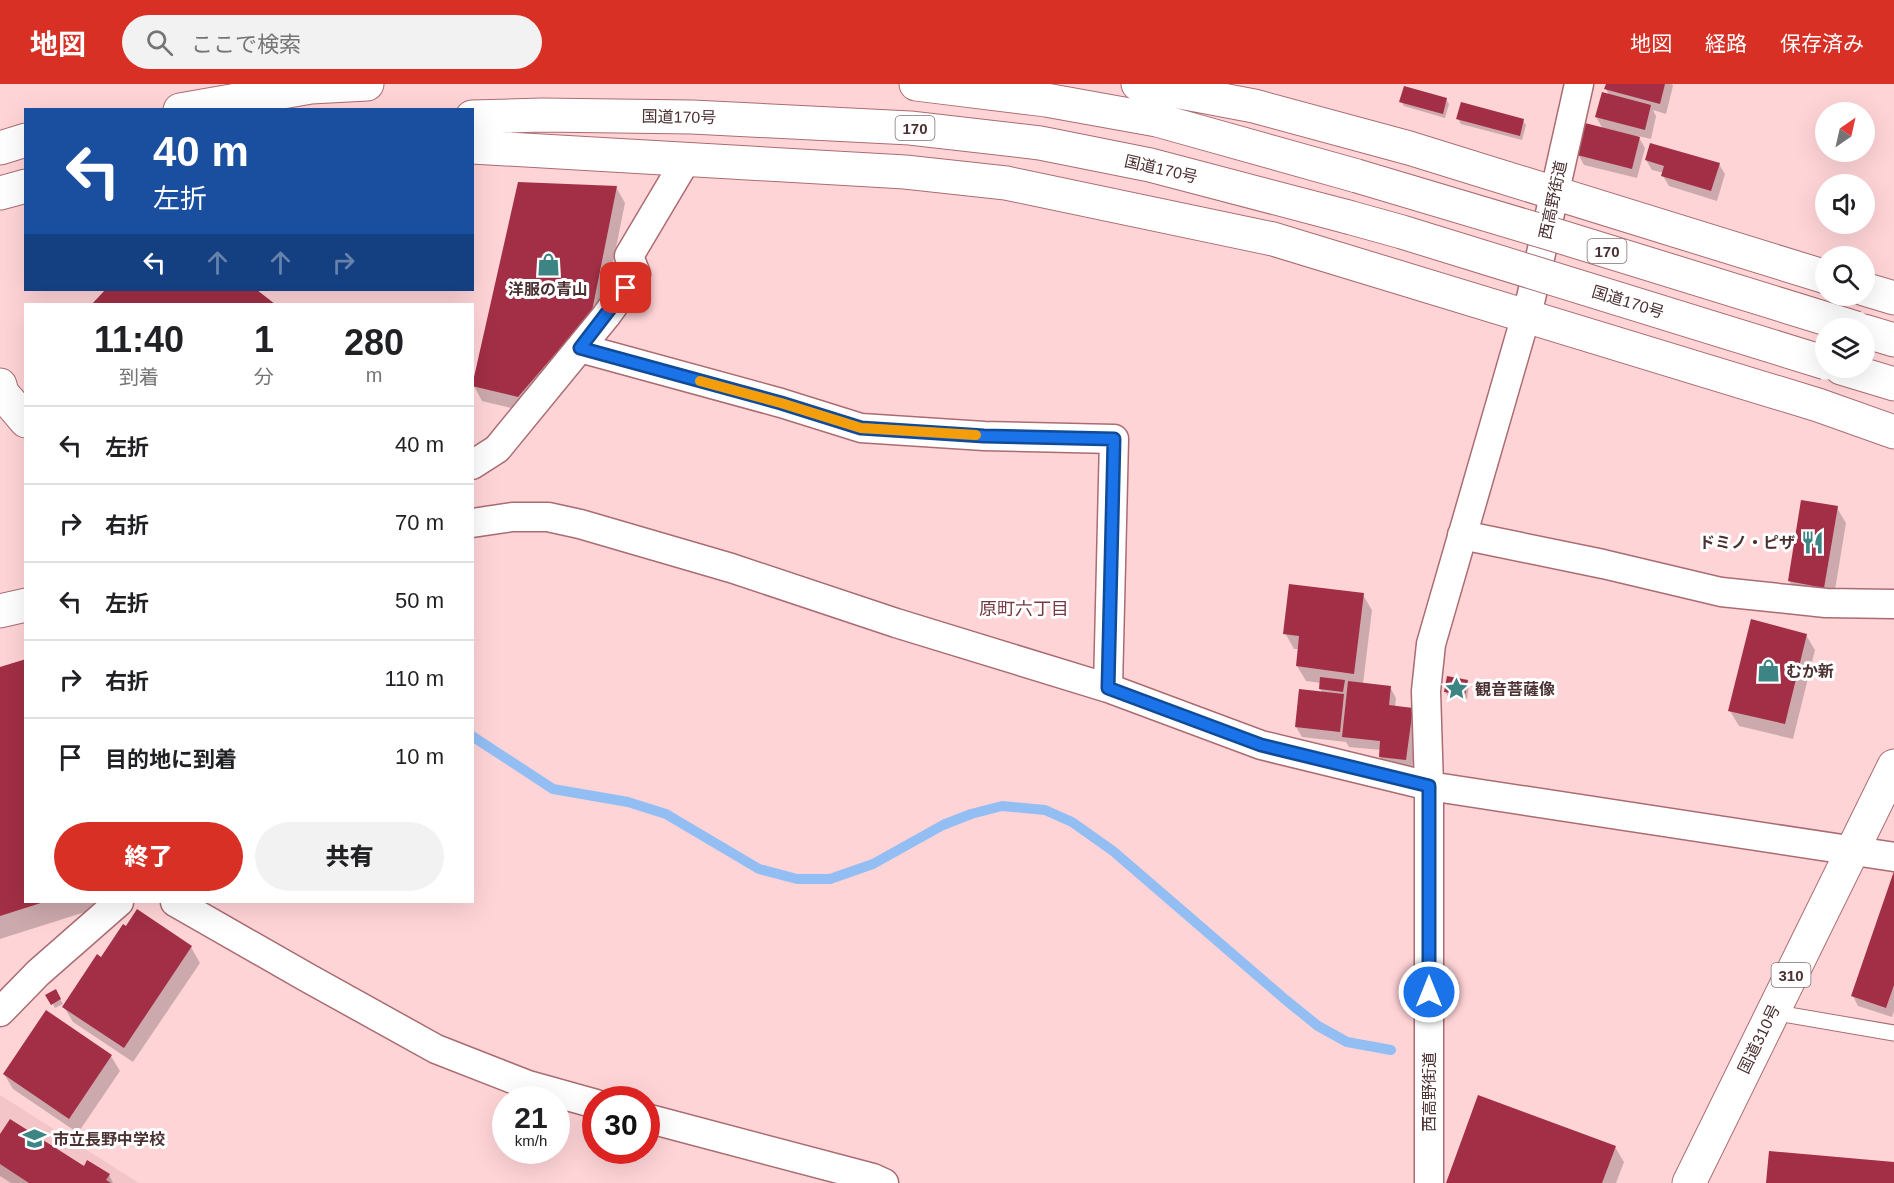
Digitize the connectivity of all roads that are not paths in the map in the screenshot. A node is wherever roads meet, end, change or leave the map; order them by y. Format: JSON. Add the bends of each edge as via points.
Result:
{"nodes":[{"id":1,"x":367,"y":84,"type":"edge"},
{"id":2,"x":916,"y":84,"type":"edge"},
{"id":3,"x":1138,"y":84,"type":"edge"},
{"id":4,"x":1579,"y":84,"type":"edge"},
{"id":5,"x":316,"y":86,"type":"edge"},
{"id":6,"x":191,"y":108,"type":"edge"},
{"id":7,"x":474,"y":117,"type":"edge"},
{"id":8,"x":24,"y":141,"type":"edge"},
{"id":9,"x":474,"y":147,"type":"edge"},
{"id":10,"x":0,"y":148,"type":"edge"},
{"id":11,"x":686,"y":160,"type":"junction"},
{"id":12,"x":24,"y":187,"type":"edge"},
{"id":13,"x":1554,"y":192,"type":"junction"},
{"id":14,"x":0,"y":193,"type":"edge"},
{"id":15,"x":1815,"y":274,"type":"edge"},
{"id":16,"x":1875,"y":292,"type":"edge"},
{"id":17,"x":1894,"y":298,"type":"edge"},
{"id":18,"x":1526,"y":315,"type":"junction"},
{"id":19,"x":1824,"y":318,"type":"edge"},
{"id":20,"x":1875,"y":334,"type":"edge"},
{"id":21,"x":1894,"y":340,"type":"edge"},
{"id":22,"x":580,"y":348,"type":"junction"},
{"id":23,"x":1815,"y":360,"type":"edge"},
{"id":24,"x":1874,"y":378,"type":"edge"},
{"id":25,"x":1894,"y":384,"type":"edge"},
{"id":26,"x":0,"y":385,"type":"edge"},
{"id":27,"x":24,"y":419,"type":"edge"},
{"id":28,"x":1894,"y":432,"type":"edge"},
{"id":29,"x":474,"y":464,"type":"edge"},
{"id":30,"x":474,"y":524,"type":"edge"},
{"id":31,"x":1462,"y":535,"type":"junction"},
{"id":32,"x":1894,"y":604,"type":"edge"},
{"id":33,"x":24,"y":605,"type":"edge"},
{"id":34,"x":0,"y":611,"type":"edge"},
{"id":35,"x":1108,"y":688,"type":"junction"},
{"id":36,"x":1894,"y":766,"type":"edge"},
{"id":37,"x":1429,"y":786,"type":"junction"},
{"id":38,"x":1852,"y":851,"type":"junction"},
{"id":39,"x":1894,"y":857,"type":"edge"},
{"id":40,"x":118,"y":903,"type":"edge"},
{"id":41,"x":177,"y":903,"type":"edge"},
{"id":42,"x":0,"y":1012,"type":"edge"},
{"id":43,"x":1772,"y":1012,"type":"junction"},
{"id":44,"x":1894,"y":1033,"type":"edge"},
{"id":45,"x":582,"y":1100,"type":"edge"},
{"id":46,"x":660,"y":1122,"type":"edge"},
{"id":47,"x":884,"y":1183,"type":"edge"},
{"id":48,"x":1429,"y":1183,"type":"edge"},
{"id":49,"x":1689,"y":1183,"type":"edge"}],
"edges":[{"from":1,"to":5,"type":"main road"},
{"from":2,"to":19,"type":"main road","number":"170","bridge":true,"via":[[1046,100],[1157,120],[1357,176]]},
{"from":3,"to":13,"type":"main road","via":[[1254,106]]},
{"from":4,"to":13,"type":"street","name":"西高野街道"},
{"from":5,"to":6,"type":"main road"},
{"from":7,"to":23,"type":"main road","name":"国道170号","number":"170","bridge":true,"via":[[692,117],[910,128],[1040,143],[1150,165],[1402,232]]},
{"from":8,"to":10,"type":"main road"},
{"from":9,"to":11,"type":"main road"},
{"from":11,"to":18,"type":"main road","via":[[905,172],[1006,183],[1273,239]]},
{"from":11,"to":22,"type":"street","via":[[629,256],[636,274]]},
{"from":12,"to":14,"type":"main road"},
{"from":13,"to":15,"type":"main road"},
{"from":13,"to":18,"type":"street","name":"西高野街道"},
{"from":16,"to":17,"type":"main road"},
{"from":18,"to":28,"type":"main road"},
{"from":18,"to":31,"type":"street","name":"西高野街道"},
{"from":20,"to":21,"type":"main road"},
{"from":22,"to":29,"type":"street","via":[[497,449]]},
{"from":22,"to":35,"type":"street","via":[[861,428],[1114,439]]},
{"from":24,"to":25,"type":"main road"},
{"from":26,"to":27,"type":"main road","via":[[2,393]]},
{"from":30,"to":35,"type":"street","via":[[548,517],[580,524]]},
{"from":31,"to":32,"type":"street","via":[[1721,592],[1826,603]]},
{"from":31,"to":37,"type":"street","name":"西高野街道","via":[[1431,644],[1426,691]]},
{"from":33,"to":34,"type":"main road"},
{"from":35,"to":37,"type":"street","via":[[1261,745]]},
{"from":36,"to":38,"type":"main road","name":"国道310号","number":"310"},
{"from":37,"to":38,"type":"street"},
{"from":37,"to":48,"type":"street","name":"西高野街道"},
{"from":38,"to":39,"type":"street"},
{"from":38,"to":43,"type":"main road","name":"国道310号","number":"310"},
{"from":40,"to":42,"type":"street"},
{"from":41,"to":45,"type":"street","via":[[436,1049],[528,1085]]},
{"from":43,"to":44,"type":"lane"},
{"from":43,"to":49,"type":"main road","name":"国道310号","number":"310"},
{"from":46,"to":47,"type":"street"}]}
